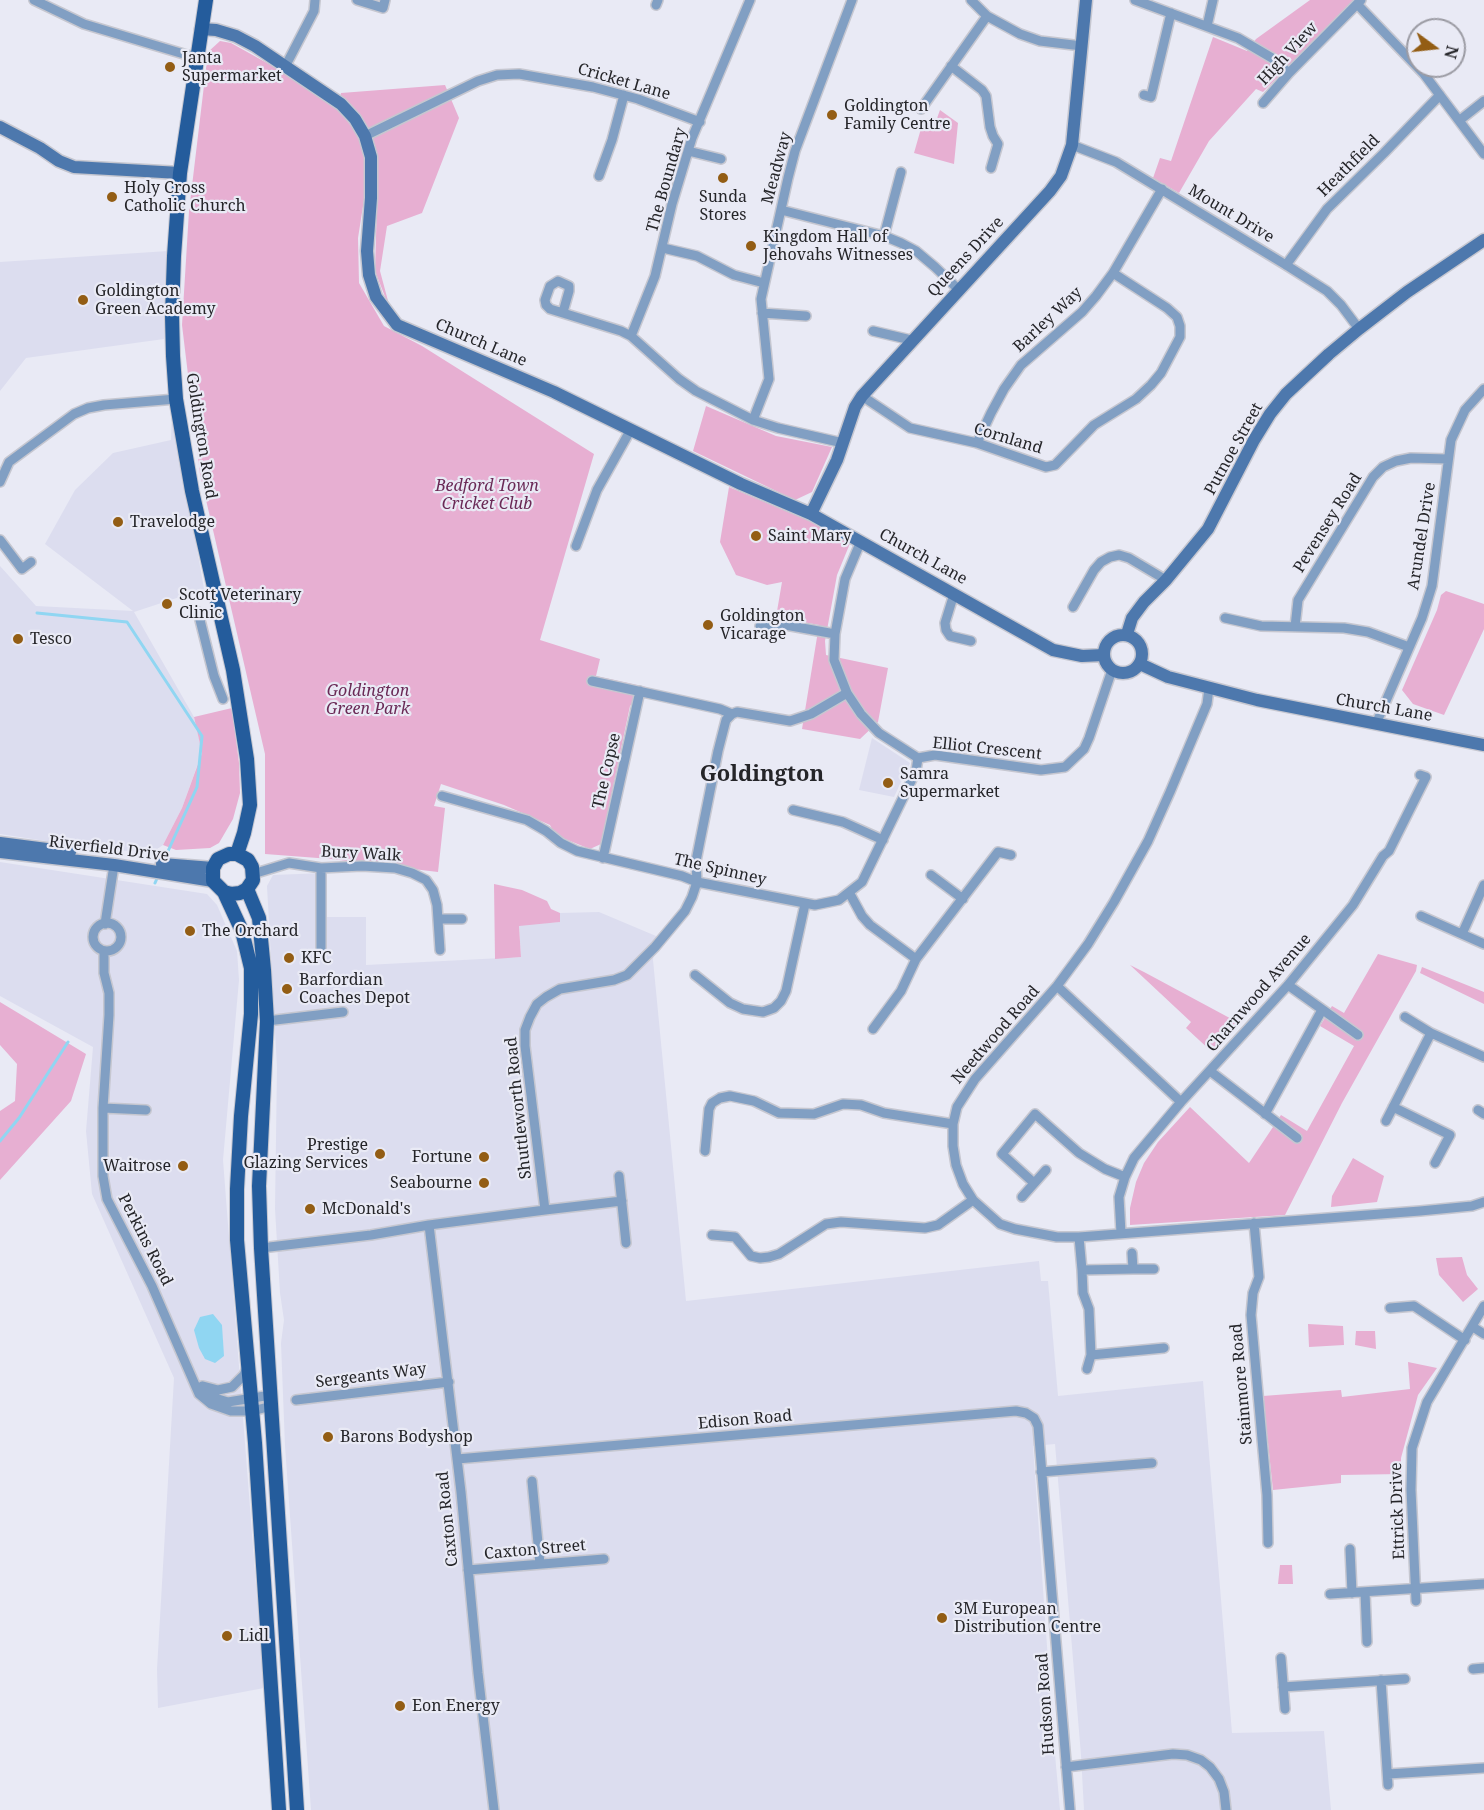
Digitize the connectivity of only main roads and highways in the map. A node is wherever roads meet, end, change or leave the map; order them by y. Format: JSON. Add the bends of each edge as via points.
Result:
{"nodes":[{"id":1,"x":206,"y":0,"type":"edge"},
{"id":2,"x":237,"y":854,"type":"junction"},
{"id":3,"x":247,"y":889,"type":"junction"},
{"id":4,"x":224,"y":892,"type":"junction"},
{"id":5,"x":279,"y":1810,"type":"edge"},
{"id":6,"x":297,"y":1810,"type":"edge"}],
"edges":[{"from":1,"to":2,"type":"main road","name":"Goldington Road","via":[[180,173],[172,315],[176,399],[197,516],[233,670],[247,759],[250,805]]},
{"from":2,"to":3,"type":"main road","via":[[248,860],[253,874]]},
{"from":2,"to":4,"type":"main road","via":[[218,859],[206,874]]},
{"from":3,"to":4,"type":"main road","via":[[240,893]]},
{"from":3,"to":6,"type":"main road","via":[[259,918],[267,1021],[259,1186],[261,1248]]},
{"from":4,"to":5,"type":"main road","via":[[242,932],[251,968],[237,1240]]}]}
